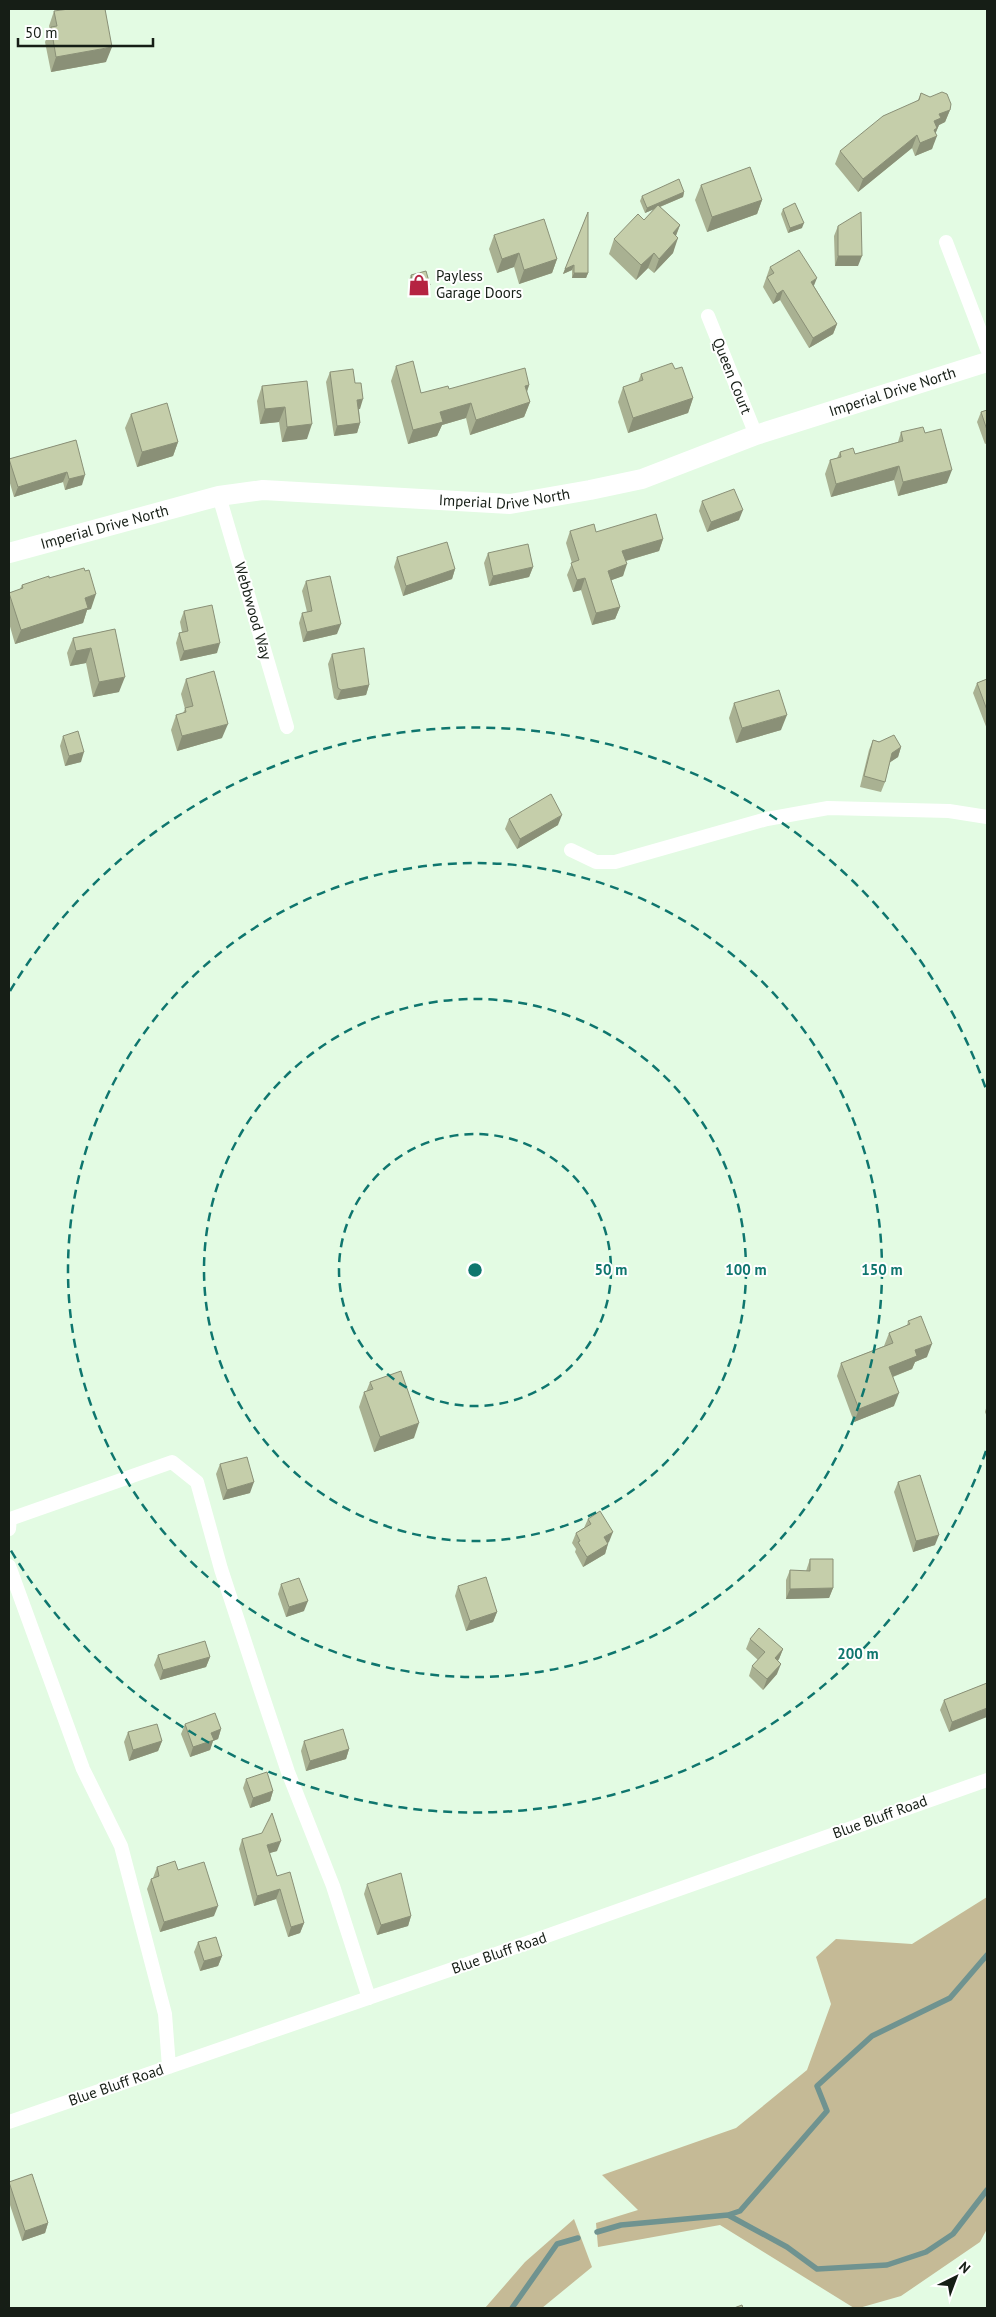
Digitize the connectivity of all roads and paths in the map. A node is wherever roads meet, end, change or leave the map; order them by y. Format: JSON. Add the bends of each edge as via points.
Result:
{"nodes":[{"id":1,"x":946,"y":242,"type":"dead end"},
{"id":2,"x":708,"y":316,"type":"dead end"},
{"id":3,"x":987,"y":349,"type":"edge"},
{"id":4,"x":987,"y":362,"type":"edge"},
{"id":5,"x":756,"y":435,"type":"junction"},
{"id":6,"x":220,"y":496,"type":"junction"},
{"id":7,"x":9,"y":553,"type":"edge"},
{"id":8,"x":287,"y":727,"type":"dead end"},
{"id":9,"x":987,"y":817,"type":"edge"},
{"id":10,"x":571,"y":850,"type":"dead end"},
{"id":11,"x":9,"y":1529,"type":"edge"},
{"id":12,"x":9,"y":1566,"type":"edge"},
{"id":13,"x":987,"y":1780,"type":"edge"},
{"id":14,"x":369,"y":1998,"type":"junction"},
{"id":15,"x":169,"y":2067,"type":"junction"},
{"id":16,"x":9,"y":2122,"type":"edge"}],
"edges":[{"from":1,"to":3,"type":"street"},
{"from":2,"to":5,"type":"street","name":"Queen Court"},
{"from":4,"to":5,"type":"street","name":"Imperial Drive North"},
{"from":5,"to":6,"type":"street","name":"Imperial Drive North","via":[[642,479],[510,504],[263,490]]},
{"from":6,"to":7,"type":"street","name":"Imperial Drive North"},
{"from":6,"to":8,"type":"street","name":"Webbwood Way"},
{"from":9,"to":10,"type":"street","via":[[949,811],[828,808],[767,819],[615,862],[596,862]]},
{"from":11,"to":14,"type":"street","via":[[10,1519],[172,1462],[197,1482],[251,1661]]},
{"from":12,"to":15,"type":"street","via":[[83,1769],[121,1846],[165,2014]]},
{"from":13,"to":14,"type":"street","name":"Blue Bluff Road"},
{"from":14,"to":15,"type":"street","name":"Blue Bluff Road"},
{"from":15,"to":16,"type":"street","name":"Blue Bluff Road"}]}
